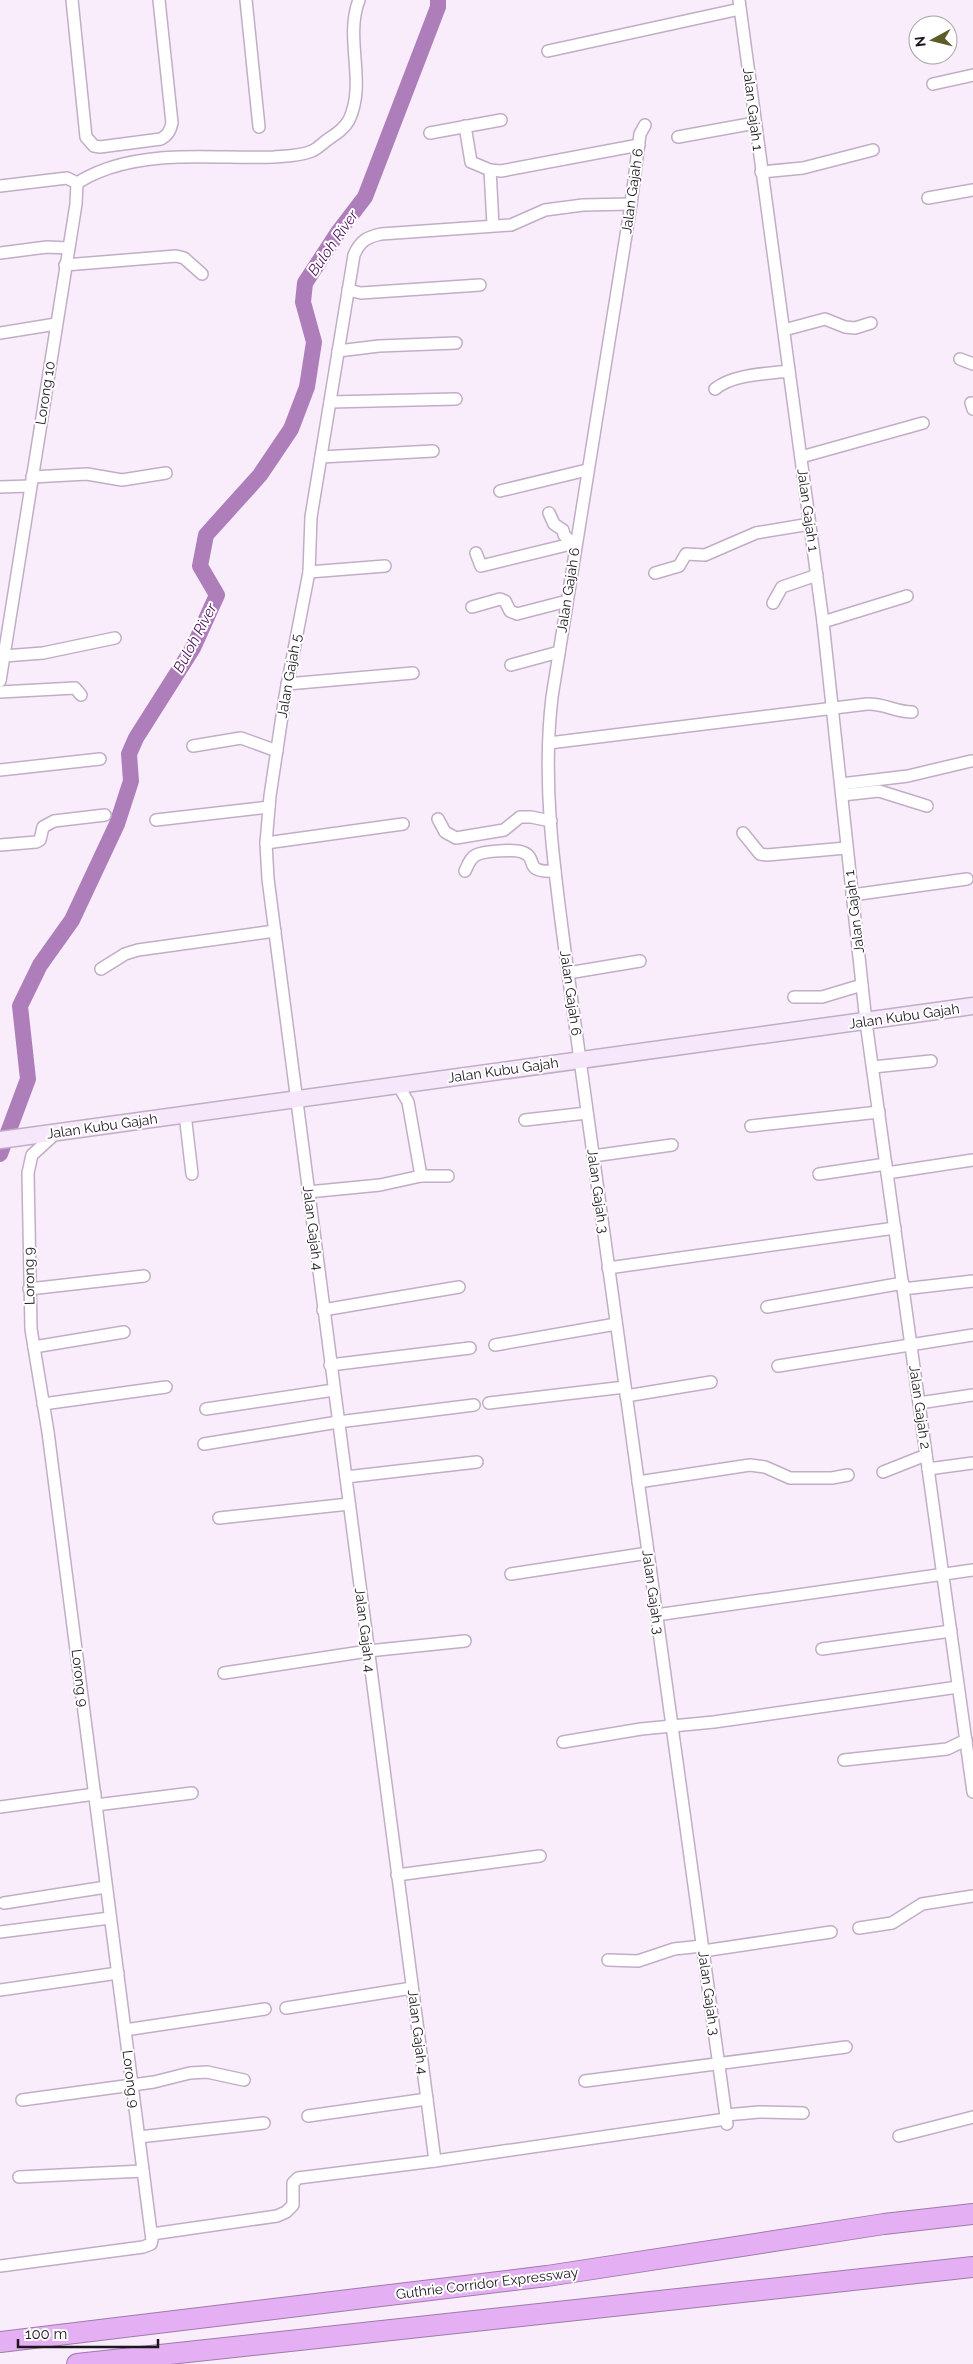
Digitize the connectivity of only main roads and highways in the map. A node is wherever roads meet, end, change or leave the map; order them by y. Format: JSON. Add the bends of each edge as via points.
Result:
{"nodes":[{"id":1,"x":973,"y":2214,"type":"edge"},
{"id":2,"x":973,"y":2267,"type":"edge"},
{"id":3,"x":0,"y":2342,"type":"edge"},
{"id":4,"x":77,"y":2364,"type":"edge"}],
"edges":[{"from":1,"to":3,"type":"highway","name":"Guthrie Corridor Expressway","via":[[884,2224],[547,2276]]},
{"from":2,"to":4,"type":"highway"}]}
